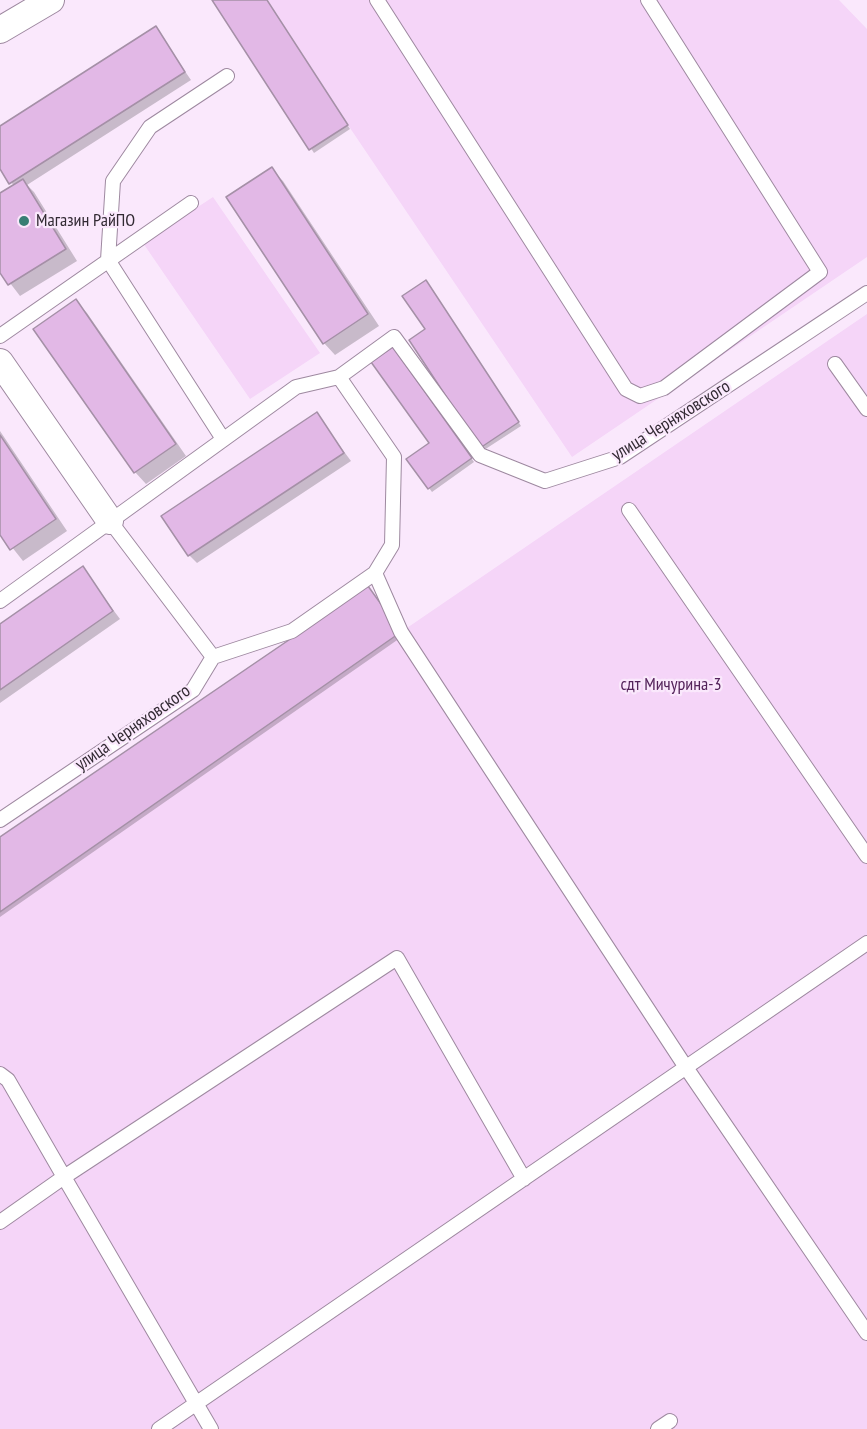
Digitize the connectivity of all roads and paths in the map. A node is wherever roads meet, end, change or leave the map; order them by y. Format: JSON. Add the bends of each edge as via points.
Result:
{"nodes":[{"id":1,"x":51,"y":0,"type":"edge"},
{"id":2,"x":377,"y":0,"type":"edge"},
{"id":3,"x":648,"y":0,"type":"edge"},
{"id":4,"x":0,"y":30,"type":"edge"},
{"id":5,"x":227,"y":76,"type":"dead end"},
{"id":6,"x":191,"y":204,"type":"dead end"},
{"id":7,"x":108,"y":260,"type":"junction"},
{"id":8,"x":867,"y":293,"type":"edge"},
{"id":9,"x":0,"y":336,"type":"edge"},
{"id":10,"x":0,"y":362,"type":"edge"},
{"id":11,"x":835,"y":364,"type":"dead end"},
{"id":12,"x":339,"y":377,"type":"junction"},
{"id":13,"x":867,"y":409,"type":"edge"},
{"id":14,"x":223,"y":439,"type":"junction"},
{"id":15,"x":629,"y":510,"type":"dead end"},
{"id":16,"x":110,"y":521,"type":"junction"},
{"id":17,"x":375,"y":573,"type":"junction"},
{"id":18,"x":1,"y":598,"type":"edge"},
{"id":19,"x":213,"y":657,"type":"junction"},
{"id":20,"x":0,"y":819,"type":"edge"},
{"id":21,"x":867,"y":856,"type":"edge"},
{"id":22,"x":867,"y":943,"type":"edge"},
{"id":23,"x":685,"y":1066,"type":"junction"},
{"id":24,"x":0,"y":1074,"type":"edge"},
{"id":25,"x":64,"y":1177,"type":"junction"},
{"id":26,"x":524,"y":1179,"type":"junction"},
{"id":27,"x":0,"y":1222,"type":"edge"},
{"id":28,"x":867,"y":1333,"type":"edge"},
{"id":29,"x":195,"y":1403,"type":"junction"},
{"id":30,"x":159,"y":1429,"type":"edge"},
{"id":31,"x":211,"y":1429,"type":"edge"}],
"edges":[{"from":1,"to":4,"type":"street"},
{"from":2,"to":3,"type":"lane","via":[[626,390],[640,396],[664,388],[820,272]]},
{"from":5,"to":7,"type":"lane","via":[[150,127],[113,181]]},
{"from":6,"to":7,"type":"lane"},
{"from":7,"to":9,"type":"lane"},
{"from":7,"to":14,"type":"lane"},
{"from":8,"to":12,"type":"lane","name":"улица Черняховского","via":[[620,457],[545,481],[480,455],[394,337]]},
{"from":10,"to":16,"type":"street"},
{"from":11,"to":13,"type":"lane"},
{"from":12,"to":14,"type":"lane","via":[[296,387]]},
{"from":12,"to":17,"type":"lane","via":[[394,457],[392,545]]},
{"from":14,"to":16,"type":"lane"},
{"from":15,"to":21,"type":"lane"},
{"from":16,"to":18,"type":"lane"},
{"from":16,"to":19,"type":"lane"},
{"from":17,"to":19,"type":"lane","via":[[292,631]]},
{"from":17,"to":23,"type":"lane","via":[[401,632]]},
{"from":19,"to":20,"type":"lane","name":"улица Черняховского","via":[[193,690]]},
{"from":22,"to":23,"type":"lane"},
{"from":23,"to":26,"type":"lane"},
{"from":23,"to":28,"type":"lane"},
{"from":24,"to":25,"type":"lane","via":[[8,1080]]},
{"from":25,"to":26,"type":"lane","via":[[397,958]]},
{"from":25,"to":27,"type":"lane"},
{"from":25,"to":29,"type":"lane"},
{"from":26,"to":29,"type":"lane"},
{"from":29,"to":30,"type":"lane"},
{"from":29,"to":31,"type":"lane"}]}
